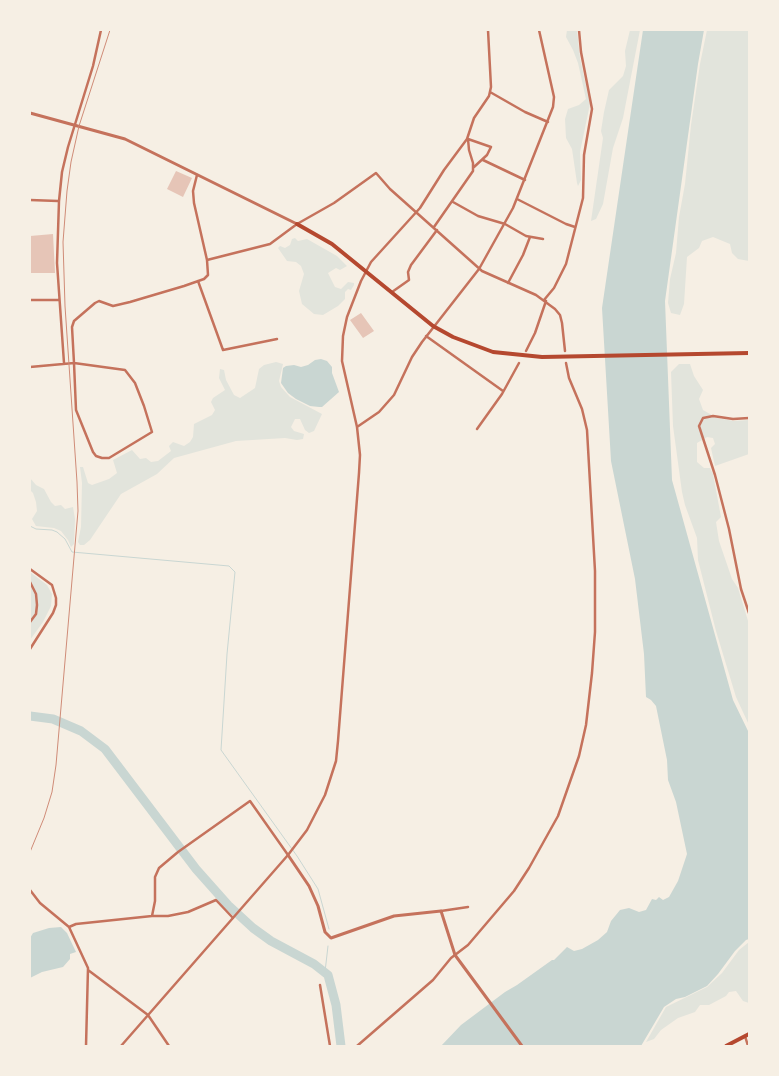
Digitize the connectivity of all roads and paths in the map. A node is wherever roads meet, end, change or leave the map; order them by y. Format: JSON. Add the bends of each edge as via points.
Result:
{"nodes":[{"id":1,"x":101,"y":30,"type":"edge"},
{"id":2,"x":488,"y":30,"type":"edge"},
{"id":3,"x":539,"y":30,"type":"edge"},
{"id":4,"x":579,"y":30,"type":"edge"},
{"id":5,"x":490,"y":92,"type":"junction"},
{"id":6,"x":30,"y":113,"type":"edge"},
{"id":7,"x":548,"y":122,"type":"junction"},
{"id":8,"x":74,"y":125,"type":"junction"},
{"id":9,"x":468,"y":139,"type":"junction"},
{"id":10,"x":484,"y":160,"type":"junction"},
{"id":11,"x":474,"y":167,"type":"junction"},
{"id":12,"x":197,"y":175,"type":"junction"},
{"id":13,"x":525,"y":180,"type":"junction"},
{"id":14,"x":517,"y":198,"type":"junction"},
{"id":15,"x":30,"y":200,"type":"edge"},
{"id":16,"x":59,"y":201,"type":"junction"},
{"id":17,"x":453,"y":202,"type":"junction"},
{"id":18,"x":416,"y":212,"type":"junction"},
{"id":19,"x":297,"y":224,"type":"junction"},
{"id":20,"x":505,"y":224,"type":"junction"},
{"id":21,"x":575,"y":227,"type":"junction"},
{"id":22,"x":435,"y":228,"type":"junction"},
{"id":23,"x":530,"y":238,"type":"junction"},
{"id":24,"x":543,"y":239,"type":"dead end"},
{"id":25,"x":207,"y":260,"type":"junction"},
{"id":26,"x":479,"y":269,"type":"junction"},
{"id":27,"x":366,"y":270,"type":"junction"},
{"id":28,"x":198,"y":281,"type":"junction"},
{"id":29,"x":508,"y":283,"type":"junction"},
{"id":30,"x":392,"y":293,"type":"junction"},
{"id":31,"x":30,"y":300,"type":"edge"},
{"id":32,"x":58,"y":300,"type":"junction"},
{"id":33,"x":545,"y":300,"type":"junction"},
{"id":34,"x":433,"y":326,"type":"junction"},
{"id":35,"x":426,"y":336,"type":"junction"},
{"id":36,"x":277,"y":339,"type":"dead end"},
{"id":37,"x":526,"y":350,"type":"dead end"},
{"id":38,"x":564,"y":350,"type":"dead end"},
{"id":39,"x":749,"y":353,"type":"edge"},
{"id":40,"x":64,"y":363,"type":"junction"},
{"id":41,"x":74,"y":363,"type":"junction"},
{"id":42,"x":519,"y":363,"type":"dead end"},
{"id":43,"x":566,"y":363,"type":"dead end"},
{"id":44,"x":30,"y":367,"type":"edge"},
{"id":45,"x":503,"y":391,"type":"junction"},
{"id":46,"x":749,"y":418,"type":"edge"},
{"id":47,"x":357,"y":427,"type":"junction"},
{"id":48,"x":477,"y":429,"type":"dead end"},
{"id":49,"x":30,"y":569,"type":"edge"},
{"id":50,"x":30,"y":582,"type":"edge"},
{"id":51,"x":749,"y":613,"type":"edge"},
{"id":52,"x":30,"y":622,"type":"edge"},
{"id":53,"x":30,"y":649,"type":"edge"},
{"id":54,"x":289,"y":854,"type":"junction"},
{"id":55,"x":30,"y":890,"type":"edge"},
{"id":56,"x":468,"y":907,"type":"dead end"},
{"id":57,"x":441,"y":911,"type":"junction"},
{"id":58,"x":152,"y":916,"type":"junction"},
{"id":59,"x":234,"y":917,"type":"junction"},
{"id":60,"x":69,"y":927,"type":"junction"},
{"id":61,"x":456,"y":957,"type":"junction"},
{"id":62,"x":88,"y":970,"type":"junction"},
{"id":63,"x":320,"y":984,"type":"dead end"},
{"id":64,"x":148,"y":1015,"type":"junction"},
{"id":65,"x":747,"y":1035,"type":"edge"},
{"id":66,"x":86,"y":1046,"type":"edge"},
{"id":67,"x":121,"y":1046,"type":"edge"},
{"id":68,"x":169,"y":1046,"type":"edge"},
{"id":69,"x":330,"y":1046,"type":"edge"},
{"id":70,"x":357,"y":1046,"type":"edge"},
{"id":71,"x":522,"y":1046,"type":"edge"},
{"id":72,"x":726,"y":1046,"type":"edge"},
{"id":73,"x":748,"y":1046,"type":"edge"}],
"edges":[{"from":1,"to":8,"type":"street"},
{"from":2,"to":5,"type":"street"},
{"from":3,"to":7,"type":"street","via":[[554,98]]},
{"from":4,"to":21,"type":"street","via":[[592,109],[584,155],[583,198]]},
{"from":5,"to":7,"type":"street"},
{"from":5,"to":9,"type":"street","via":[[474,118]]},
{"from":6,"to":8,"type":"street"},
{"from":7,"to":13,"type":"street"},
{"from":8,"to":12,"type":"street","via":[[125,140]]},
{"from":8,"to":16,"type":"street","via":[[62,172]]},
{"from":9,"to":10,"type":"street","via":[[491,147]]},
{"from":9,"to":11,"type":"street"},
{"from":9,"to":18,"type":"street"},
{"from":10,"to":11,"type":"street"},
{"from":10,"to":13,"type":"street"},
{"from":11,"to":17,"type":"street"},
{"from":12,"to":19,"type":"street"},
{"from":12,"to":25,"type":"street","via":[[194,204]]},
{"from":13,"to":14,"type":"street"},
{"from":14,"to":20,"type":"street"},
{"from":14,"to":21,"type":"street"},
{"from":15,"to":16,"type":"street"},
{"from":16,"to":32,"type":"street","via":[[56,238]]},
{"from":17,"to":20,"type":"street","via":[[478,216]]},
{"from":17,"to":22,"type":"street"},
{"from":18,"to":19,"type":"street","via":[[376,173]]},
{"from":18,"to":22,"type":"street"},
{"from":18,"to":27,"type":"street"},
{"from":19,"to":25,"type":"street","via":[[265,246]]},
{"from":19,"to":27,"type":"main road","via":[[332,244]]},
{"from":20,"to":23,"type":"street"},
{"from":20,"to":26,"type":"street"},
{"from":21,"to":33,"type":"street","via":[[566,264]]},
{"from":22,"to":26,"type":"street"},
{"from":22,"to":30,"type":"street","via":[[410,265],[409,280]]},
{"from":23,"to":24,"type":"street"},
{"from":23,"to":29,"type":"street"},
{"from":25,"to":28,"type":"street","via":[[208,275]]},
{"from":26,"to":29,"type":"street"},
{"from":26,"to":34,"type":"street"},
{"from":27,"to":30,"type":"main road"},
{"from":27,"to":47,"type":"street","via":[[343,336],[342,361]]},
{"from":28,"to":36,"type":"street","via":[[223,350]]},
{"from":28,"to":41,"type":"street","via":[[113,306],[99,301],[95,303],[74,321]]},
{"from":29,"to":33,"type":"street"},
{"from":30,"to":34,"type":"main road"},
{"from":31,"to":32,"type":"street"},
{"from":32,"to":40,"type":"street"},
{"from":33,"to":37,"type":"street"},
{"from":33,"to":38,"type":"street","via":[[560,315]]},
{"from":34,"to":35,"type":"street"},
{"from":34,"to":39,"type":"main road","via":[[493,352],[542,357]]},
{"from":35,"to":45,"type":"street"},
{"from":35,"to":47,"type":"street","via":[[394,395],[379,412]]},
{"from":40,"to":41,"type":"street"},
{"from":40,"to":44,"type":"street"},
{"from":41,"to":41,"type":"street","via":[[76,410],[96,456],[109,458],[152,432],[138,390],[125,370]]},
{"from":42,"to":45,"type":"street"},
{"from":43,"to":61,"type":"street","via":[[587,430],[595,632],[586,725],[568,790],[544,843],[514,891]]},
{"from":45,"to":48,"type":"street"},
{"from":46,"to":51,"type":"street","via":[[713,416],[703,418],[699,426],[716,475]]},
{"from":47,"to":54,"type":"street","via":[[359,482],[336,761],[325,795],[307,830]]},
{"from":49,"to":53,"type":"street","via":[[52,585],[56,606]]},
{"from":50,"to":52,"type":"street","via":[[37,605],[36,614]]},
{"from":54,"to":57,"type":"street","via":[[309,886],[325,932],[331,938],[394,916]]},
{"from":54,"to":58,"type":"street","via":[[250,802],[164,862],[156,873]]},
{"from":54,"to":59,"type":"street"},
{"from":55,"to":60,"type":"street"},
{"from":56,"to":57,"type":"street"},
{"from":57,"to":61,"type":"street"},
{"from":58,"to":59,"type":"street","via":[[188,912],[216,900]]},
{"from":58,"to":60,"type":"street"},
{"from":59,"to":64,"type":"street"},
{"from":60,"to":62,"type":"street"},
{"from":61,"to":70,"type":"street"},
{"from":61,"to":71,"type":"street"},
{"from":62,"to":64,"type":"street"},
{"from":62,"to":66,"type":"street"},
{"from":63,"to":69,"type":"street"},
{"from":64,"to":67,"type":"street"},
{"from":64,"to":68,"type":"street"},
{"from":65,"to":72,"type":"main road"},
{"from":65,"to":73,"type":"street"}]}
